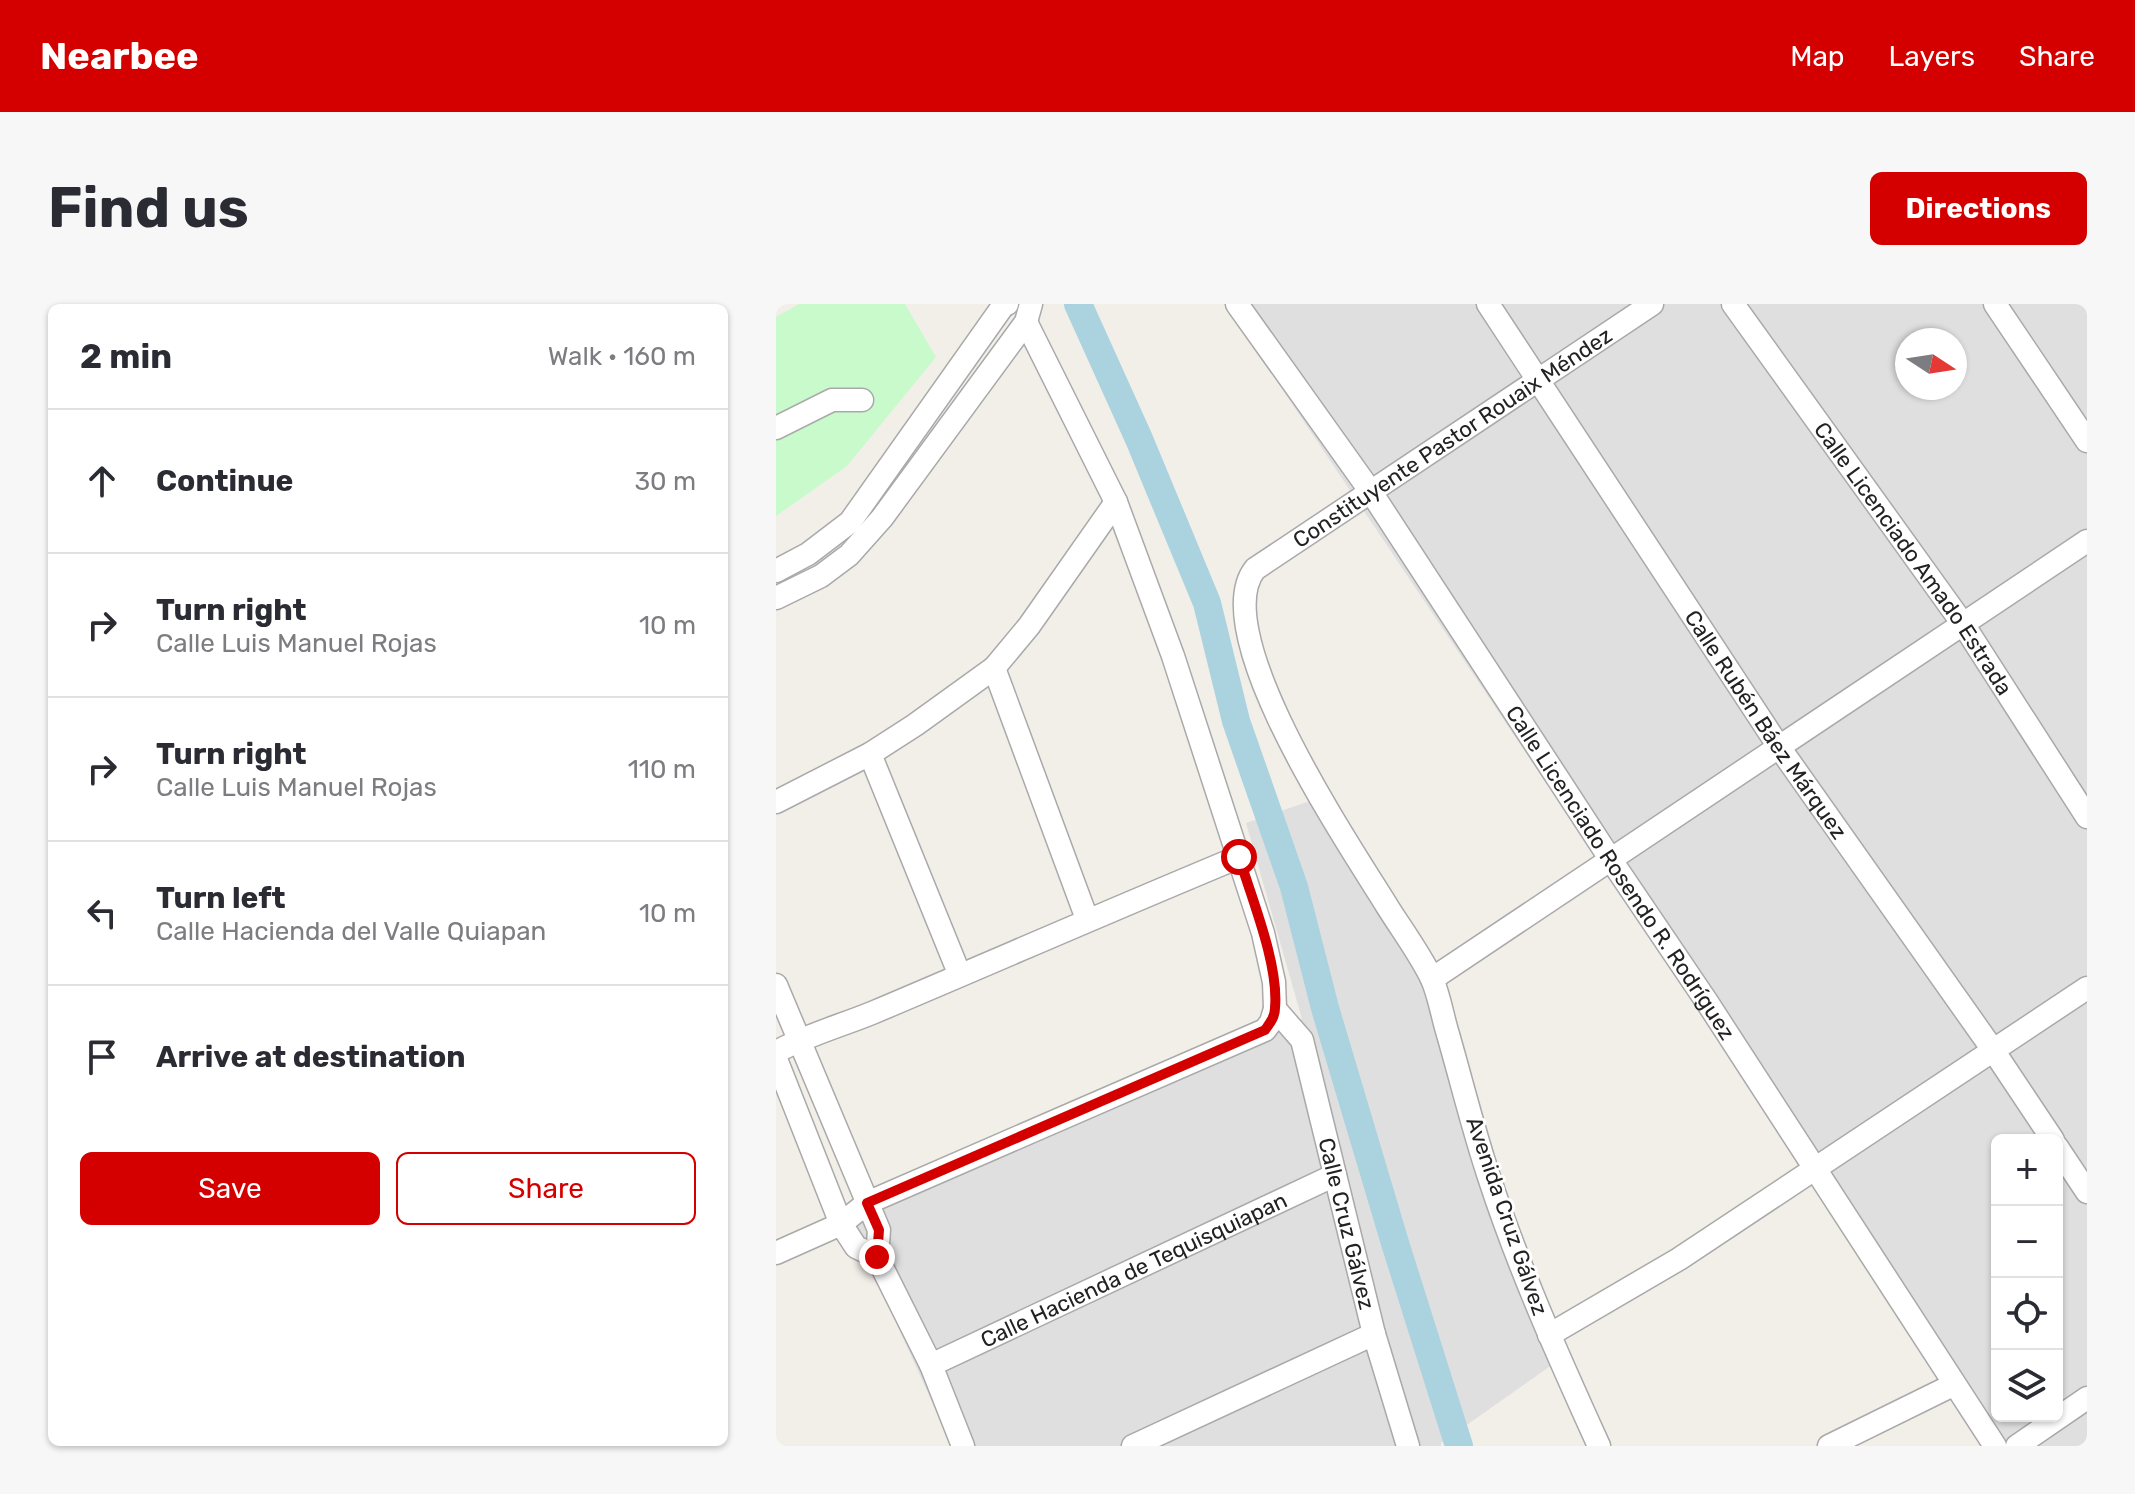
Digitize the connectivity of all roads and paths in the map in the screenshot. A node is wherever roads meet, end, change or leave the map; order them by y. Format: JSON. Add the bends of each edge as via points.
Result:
{"nodes":[{"id":1,"x":1007,"y":304,"type":"edge"},
{"id":2,"x":1237,"y":304,"type":"edge"},
{"id":3,"x":1488,"y":304,"type":"edge"},
{"id":4,"x":1652,"y":304,"type":"edge"},
{"id":5,"x":1733,"y":304,"type":"edge"},
{"id":6,"x":1995,"y":304,"type":"edge"},
{"id":7,"x":1029,"y":313,"type":"edge"},
{"id":8,"x":1538,"y":380,"type":"junction"},
{"id":9,"x":862,"y":400,"type":"dead end"},
{"id":10,"x":776,"y":428,"type":"edge"},
{"id":11,"x":2087,"y":441,"type":"edge"},
{"id":12,"x":1371,"y":492,"type":"junction"},
{"id":13,"x":1116,"y":502,"type":"junction"},
{"id":14,"x":2087,"y":541,"type":"edge"},
{"id":15,"x":1255,"y":569,"type":"joint"},
{"id":16,"x":776,"y":571,"type":"edge"},
{"id":17,"x":776,"y":598,"type":"edge"},
{"id":18,"x":1963,"y":624,"type":"junction"},
{"id":19,"x":994,"y":668,"type":"junction"},
{"id":20,"x":1779,"y":747,"type":"junction"},
{"id":21,"x":870,"y":754,"type":"junction"},
{"id":22,"x":776,"y":802,"type":"edge"},
{"id":23,"x":2087,"y":817,"type":"edge"},
{"id":24,"x":1239,"y":857,"type":"junction"},
{"id":25,"x":1611,"y":860,"type":"junction"},
{"id":26,"x":1087,"y":919,"type":"junction"},
{"id":27,"x":959,"y":973,"type":"junction"},
{"id":28,"x":1432,"y":979,"type":"junction"},
{"id":29,"x":776,"y":985,"type":"edge"},
{"id":30,"x":2087,"y":988,"type":"edge"},
{"id":31,"x":1275,"y":1009,"type":"junction"},
{"id":32,"x":798,"y":1040,"type":"junction"},
{"id":33,"x":1993,"y":1050,"type":"junction"},
{"id":34,"x":776,"y":1052,"type":"edge"},
{"id":35,"x":776,"y":1059,"type":"edge"},
{"id":36,"x":2049,"y":1134,"type":"edge"},
{"id":37,"x":2063,"y":1156,"type":"edge"},
{"id":38,"x":1815,"y":1168,"type":"junction"},
{"id":39,"x":1335,"y":1175,"type":"junction"},
{"id":40,"x":2087,"y":1192,"type":"edge"},
{"id":41,"x":867,"y":1203,"type":"junction"},
{"id":42,"x":841,"y":1224,"type":"junction"},
{"id":43,"x":776,"y":1253,"type":"edge"},
{"id":44,"x":877,"y":1257,"type":"junction"},
{"id":45,"x":1374,"y":1334,"type":"junction"},
{"id":46,"x":1549,"y":1335,"type":"junction"},
{"id":47,"x":931,"y":1365,"type":"junction"},
{"id":48,"x":1953,"y":1385,"type":"junction"},
{"id":49,"x":2087,"y":1398,"type":"edge"},
{"id":50,"x":963,"y":1446,"type":"edge"},
{"id":51,"x":1133,"y":1446,"type":"edge"},
{"id":52,"x":1408,"y":1446,"type":"edge"},
{"id":53,"x":1599,"y":1446,"type":"edge"},
{"id":54,"x":1829,"y":1446,"type":"edge"},
{"id":55,"x":1995,"y":1446,"type":"edge"},
{"id":56,"x":2017,"y":1446,"type":"edge"}],
"edges":[{"from":1,"to":16,"type":"street","via":[[850,522]]},
{"from":2,"to":12,"type":"street","name":"Calle Licenciado Rosendo R. Rodríguez"},
{"from":3,"to":8,"type":"street","name":"Calle Rubén Báez Márquez"},
{"from":4,"to":8,"type":"street","name":"Constituyente Pastor Rouaix Méndez"},
{"from":5,"to":18,"type":"street","name":"Calle Licenciado Amado Estrada"},
{"from":6,"to":11,"type":"street"},
{"from":7,"to":13,"type":"street"},
{"from":7,"to":17,"type":"street","via":[[882,518],[849,555]]},
{"from":8,"to":12,"type":"street","name":"Constituyente Pastor Rouaix Méndez"},
{"from":8,"to":20,"type":"street","name":"Calle Rubén Báez Márquez"},
{"from":9,"to":10,"type":"street","via":[[832,400]]},
{"from":12,"to":15,"type":"street","name":"Constituyente Pastor Rouaix Méndez"},
{"from":12,"to":25,"type":"street","name":"Calle Licenciado Rosendo R. Rodríguez"},
{"from":13,"to":19,"type":"street"},
{"from":13,"to":24,"type":"street"},
{"from":14,"to":18,"type":"street"},
{"from":15,"to":28,"type":"street","name":"Avenida Cruz Gálvez","via":[[1243,595],[1244,617],[1271,703],[1317,794]]},
{"from":18,"to":20,"type":"street"},
{"from":18,"to":23,"type":"street","name":"Calle Licenciado Amado Estrada"},
{"from":19,"to":21,"type":"street"},
{"from":19,"to":26,"type":"street"},
{"from":20,"to":25,"type":"street"},
{"from":20,"to":33,"type":"street","name":"Calle Rubén Báez Márquez"},
{"from":21,"to":22,"type":"street"},
{"from":21,"to":27,"type":"street"},
{"from":24,"to":26,"type":"street"},
{"from":24,"to":31,"type":"street","via":[[1263,933]]},
{"from":25,"to":28,"type":"street"},
{"from":25,"to":38,"type":"street","name":"Calle Licenciado Rosendo R. Rodríguez"},
{"from":26,"to":27,"type":"street"},
{"from":27,"to":32,"type":"street"},
{"from":28,"to":46,"type":"street","name":"Avenida Cruz Gálvez","via":[[1488,1175]]},
{"from":29,"to":32,"type":"street"},
{"from":30,"to":33,"type":"street"},
{"from":31,"to":39,"type":"street","name":"Calle Cruz Gálvez","via":[[1302,1040]]},
{"from":31,"to":41,"type":"street","via":[[1265,1030]]},
{"from":32,"to":34,"type":"street"},
{"from":32,"to":41,"type":"street"},
{"from":33,"to":36,"type":"street","name":"Calle Rubén Báez Márquez"},
{"from":33,"to":38,"type":"street"},
{"from":35,"to":42,"type":"street"},
{"from":37,"to":40,"type":"street"},
{"from":38,"to":46,"type":"street","via":[[1679,1259]]},
{"from":38,"to":48,"type":"street","name":"Calle Licenciado Rosendo R. Rodríguez"},
{"from":39,"to":45,"type":"street","name":"Calle Cruz Gálvez"},
{"from":39,"to":47,"type":"street","name":"Calle Hacienda de Tequisquiapan"},
{"from":41,"to":42,"type":"street"},
{"from":41,"to":44,"type":"street","via":[[879,1230]]},
{"from":42,"to":43,"type":"street"},
{"from":42,"to":44,"type":"street","via":[[856,1247]]},
{"from":44,"to":47,"type":"street"},
{"from":45,"to":51,"type":"street"},
{"from":45,"to":52,"type":"street","name":"Calle Cruz Gálvez"},
{"from":46,"to":53,"type":"street","name":"Avenida Cruz Gálvez"},
{"from":47,"to":50,"type":"street"},
{"from":48,"to":54,"type":"street"},
{"from":48,"to":55,"type":"street","name":"Calle Licenciado Rosendo R. Rodríguez"},
{"from":49,"to":56,"type":"street"}]}
